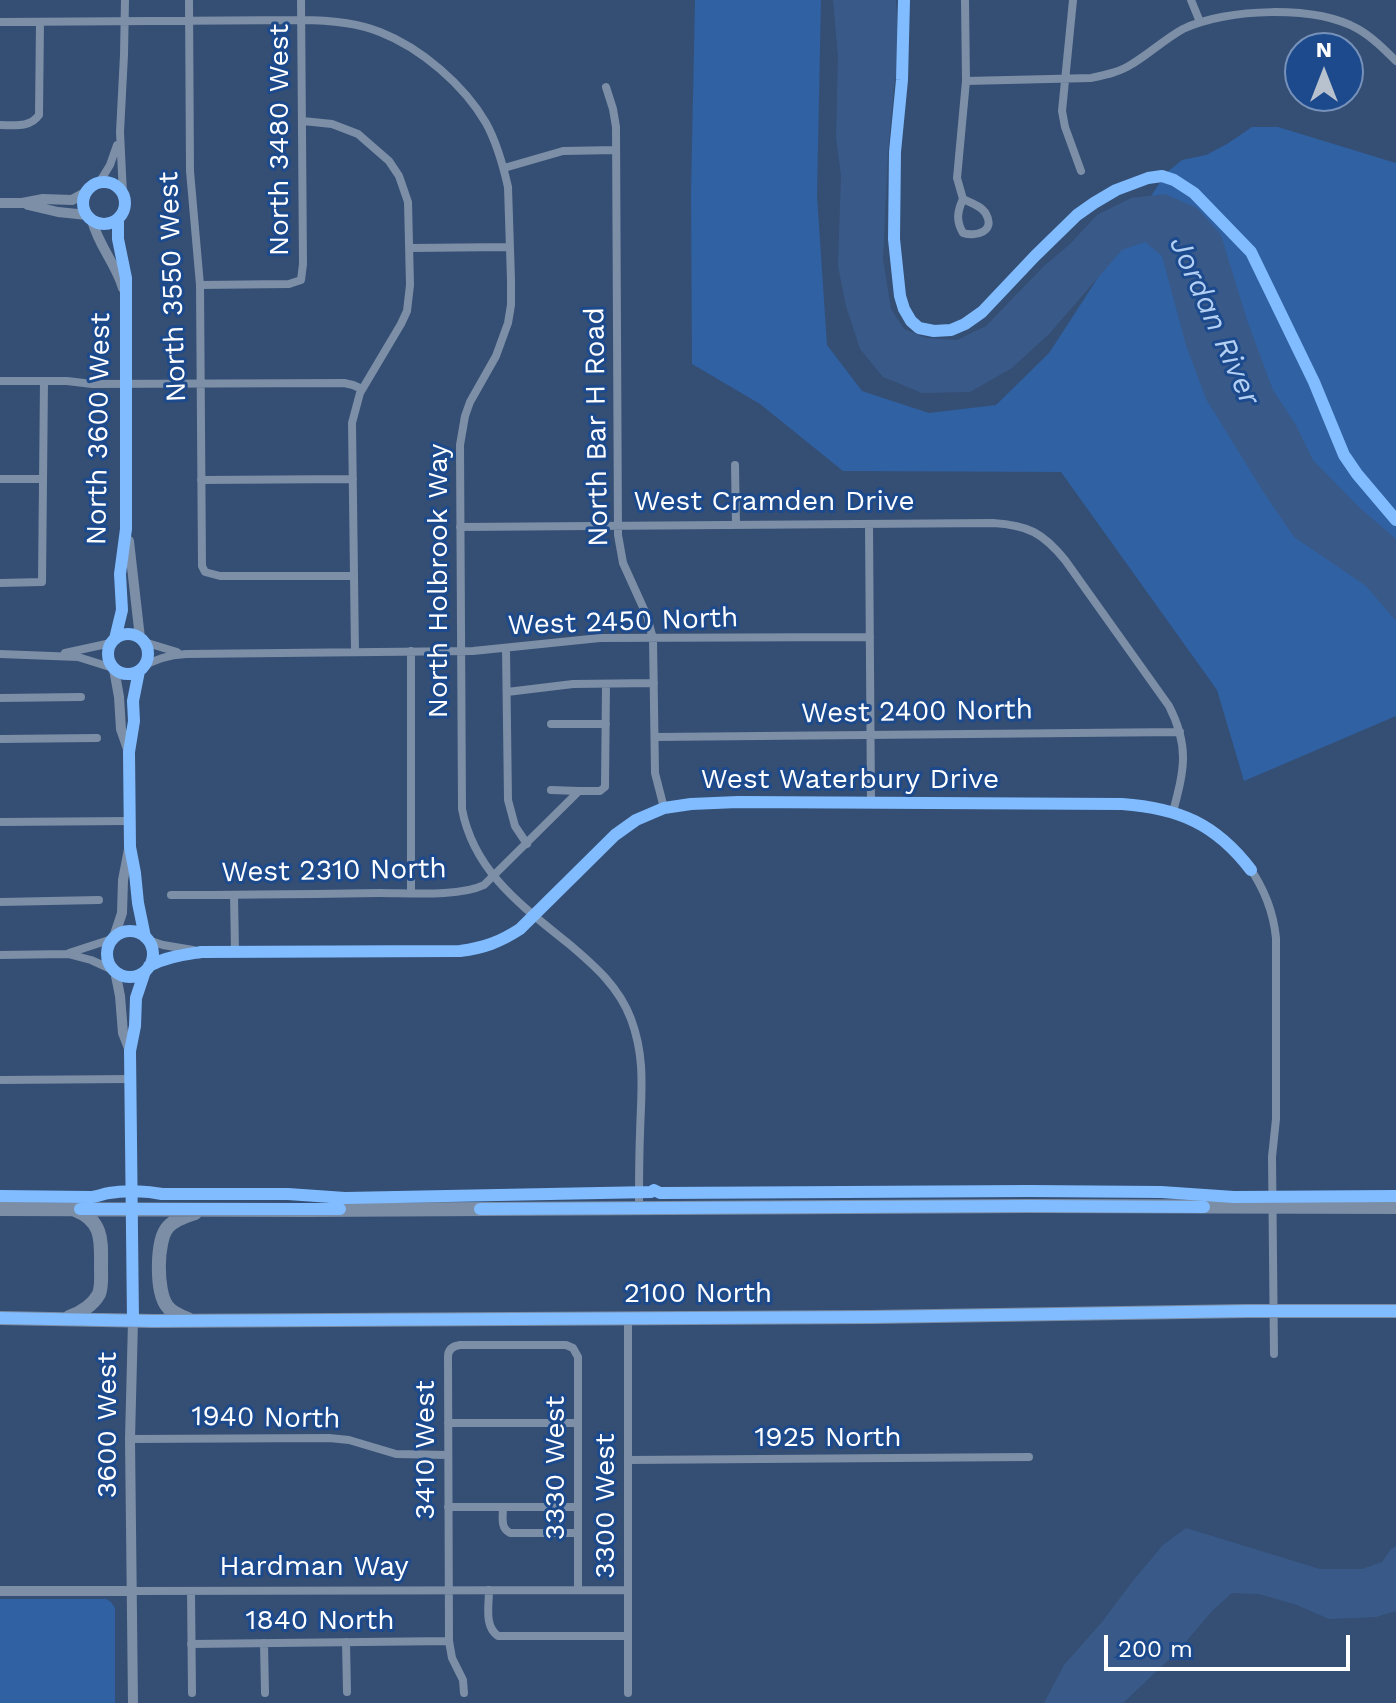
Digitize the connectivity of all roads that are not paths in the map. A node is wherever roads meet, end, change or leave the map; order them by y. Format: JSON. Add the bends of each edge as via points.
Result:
{"nodes":[{"id":1,"x":125,"y":0,"type":"edge"},
{"id":2,"x":189,"y":0,"type":"edge"},
{"id":3,"x":301,"y":0,"type":"edge"},
{"id":4,"x":965,"y":0,"type":"edge"},
{"id":5,"x":1073,"y":0,"type":"edge"},
{"id":6,"x":1191,"y":0,"type":"edge"},
{"id":7,"x":1281,"y":0,"type":"edge"},
{"id":8,"x":1283,"y":13,"type":"junction"},
{"id":9,"x":301,"y":20,"type":"junction"},
{"id":10,"x":125,"y":21,"type":"junction"},
{"id":11,"x":189,"y":21,"type":"junction"},
{"id":12,"x":0,"y":22,"type":"edge"},
{"id":13,"x":40,"y":22,"type":"junction"},
{"id":14,"x":1200,"y":22,"type":"junction"},
{"id":15,"x":1396,"y":61,"type":"edge"},
{"id":16,"x":1064,"y":79,"type":"junction"},
{"id":17,"x":966,"y":81,"type":"junction"},
{"id":18,"x":606,"y":87,"type":"dead end"},
{"id":19,"x":303,"y":121,"type":"junction"},
{"id":20,"x":0,"y":125,"type":"edge"},
{"id":21,"x":120,"y":132,"type":"junction"},
{"id":22,"x":616,"y":150,"type":"junction"},
{"id":23,"x":504,"y":168,"type":"junction"},
{"id":24,"x":1081,"y":171,"type":"dead end"},
{"id":25,"x":99,"y":183,"type":"junction"},
{"id":26,"x":87,"y":192,"type":"junction"},
{"id":27,"x":123,"y":194,"type":"junction"},
{"id":28,"x":963,"y":199,"type":"junction"},
{"id":29,"x":0,"y":203,"type":"edge"},
{"id":30,"x":22,"y":203,"type":"junction"},
{"id":31,"x":90,"y":218,"type":"junction"},
{"id":32,"x":118,"y":219,"type":"junction"},
{"id":33,"x":510,"y":247,"type":"junction"},
{"id":34,"x":410,"y":248,"type":"junction"},
{"id":35,"x":200,"y":285,"type":"junction"},
{"id":36,"x":125,"y":298,"type":"junction"},
{"id":37,"x":0,"y":381,"type":"edge"},
{"id":38,"x":44,"y":381,"type":"junction"},
{"id":39,"x":125,"y":384,"type":"junction"},
{"id":40,"x":200,"y":384,"type":"junction"},
{"id":41,"x":362,"y":389,"type":"junction"},
{"id":42,"x":735,"y":465,"type":"dead end"},
{"id":43,"x":0,"y":479,"type":"edge"},
{"id":44,"x":43,"y":479,"type":"junction"},
{"id":45,"x":353,"y":479,"type":"junction"},
{"id":46,"x":201,"y":480,"type":"junction"},
{"id":47,"x":869,"y":524,"type":"junction"},
{"id":48,"x":736,"y":525,"type":"junction"},
{"id":49,"x":618,"y":526,"type":"junction"},
{"id":50,"x":460,"y":527,"type":"junction"},
{"id":51,"x":126,"y":529,"type":"junction"},
{"id":52,"x":354,"y":576,"type":"junction"},
{"id":53,"x":0,"y":583,"type":"edge"},
{"id":54,"x":870,"y":637,"type":"junction"},
{"id":55,"x":653,"y":639,"type":"junction"},
{"id":56,"x":142,"y":640,"type":"junction"},
{"id":57,"x":113,"y":641,"type":"junction"},
{"id":58,"x":506,"y":648,"type":"junction"},
{"id":59,"x":411,"y":651,"type":"junction"},
{"id":60,"x":460,"y":651,"type":"junction"},
{"id":61,"x":355,"y":652,"type":"junction"},
{"id":62,"x":0,"y":654,"type":"edge"},
{"id":63,"x":186,"y":654,"type":"junction"},
{"id":64,"x":52,"y":655,"type":"junction"},
{"id":65,"x":114,"y":668,"type":"junction"},
{"id":66,"x":141,"y":669,"type":"junction"},
{"id":67,"x":654,"y":683,"type":"junction"},
{"id":68,"x":606,"y":684,"type":"junction"},
{"id":69,"x":507,"y":692,"type":"junction"},
{"id":70,"x":81,"y":697,"type":"dead end"},
{"id":71,"x":0,"y":698,"type":"edge"},
{"id":72,"x":551,"y":724,"type":"dead end"},
{"id":73,"x":606,"y":724,"type":"junction"},
{"id":74,"x":1180,"y":732,"type":"junction"},
{"id":75,"x":870,"y":735,"type":"junction"},
{"id":76,"x":655,"y":737,"type":"junction"},
{"id":77,"x":97,"y":738,"type":"dead end"},
{"id":78,"x":0,"y":739,"type":"edge"},
{"id":79,"x":129,"y":752,"type":"junction"},
{"id":80,"x":551,"y":790,"type":"dead end"},
{"id":81,"x":579,"y":791,"type":"junction"},
{"id":82,"x":871,"y":804,"type":"junction"},
{"id":83,"x":664,"y":808,"type":"junction"},
{"id":84,"x":1173,"y":812,"type":"junction"},
{"id":85,"x":129,"y":821,"type":"junction"},
{"id":86,"x":0,"y":822,"type":"edge"},
{"id":87,"x":527,"y":844,"type":"junction"},
{"id":88,"x":130,"y":847,"type":"junction"},
{"id":89,"x":494,"y":877,"type":"junction"},
{"id":90,"x":411,"y":893,"type":"junction"},
{"id":91,"x":171,"y":895,"type":"dead end"},
{"id":92,"x":234,"y":895,"type":"junction"},
{"id":93,"x":99,"y":900,"type":"dead end"},
{"id":94,"x":0,"y":902,"type":"edge"},
{"id":95,"x":533,"y":915,"type":"junction"},
{"id":96,"x":113,"y":938,"type":"junction"},
{"id":97,"x":146,"y":939,"type":"junction"},
{"id":98,"x":235,"y":951,"type":"junction"},
{"id":99,"x":201,"y":952,"type":"junction"},
{"id":100,"x":68,"y":954,"type":"junction"},
{"id":101,"x":0,"y":955,"type":"edge"},
{"id":102,"x":147,"y":969,"type":"junction"},
{"id":103,"x":114,"y":971,"type":"junction"},
{"id":104,"x":130,"y":1051,"type":"junction"},
{"id":105,"x":131,"y":1079,"type":"junction"},
{"id":106,"x":0,"y":1080,"type":"edge"},
{"id":107,"x":1396,"y":1207,"type":"edge"},
{"id":108,"x":639,"y":1208,"type":"junction"},
{"id":109,"x":0,"y":1209,"type":"edge"},
{"id":110,"x":73,"y":1209,"type":"junction"},
{"id":111,"x":132,"y":1209,"type":"junction"},
{"id":112,"x":207,"y":1210,"type":"junction"},
{"id":113,"x":1396,"y":1311,"type":"edge"},
{"id":114,"x":0,"y":1318,"type":"edge"},
{"id":115,"x":628,"y":1318,"type":"junction"},
{"id":116,"x":61,"y":1319,"type":"junction"},
{"id":117,"x":133,"y":1321,"type":"junction"},
{"id":118,"x":194,"y":1321,"type":"junction"},
{"id":119,"x":450,"y":1349,"type":"joint"},
{"id":120,"x":1274,"y":1354,"type":"dead end"},
{"id":121,"x":448,"y":1423,"type":"junction"},
{"id":122,"x":578,"y":1423,"type":"junction"},
{"id":123,"x":130,"y":1439,"type":"junction"},
{"id":124,"x":448,"y":1455,"type":"junction"},
{"id":125,"x":1029,"y":1457,"type":"dead end"},
{"id":126,"x":628,"y":1460,"type":"junction"},
{"id":127,"x":448,"y":1507,"type":"junction"},
{"id":128,"x":503,"y":1507,"type":"junction"},
{"id":129,"x":578,"y":1507,"type":"junction"},
{"id":130,"x":578,"y":1533,"type":"junction"},
{"id":131,"x":448,"y":1590,"type":"junction"},
{"id":132,"x":489,"y":1590,"type":"junction"},
{"id":133,"x":578,"y":1590,"type":"junction"},
{"id":134,"x":628,"y":1590,"type":"junction"},
{"id":135,"x":0,"y":1591,"type":"edge"},
{"id":136,"x":132,"y":1591,"type":"junction"},
{"id":137,"x":191,"y":1591,"type":"junction"},
{"id":138,"x":628,"y":1636,"type":"junction"},
{"id":139,"x":449,"y":1641,"type":"junction"},
{"id":140,"x":346,"y":1642,"type":"junction"},
{"id":141,"x":264,"y":1643,"type":"junction"},
{"id":142,"x":191,"y":1644,"type":"junction"},
{"id":143,"x":347,"y":1692,"type":"dead end"},
{"id":144,"x":192,"y":1693,"type":"dead end"},
{"id":145,"x":265,"y":1693,"type":"dead end"},
{"id":146,"x":464,"y":1693,"type":"dead end"},
{"id":147,"x":628,"y":1693,"type":"dead end"},
{"id":148,"x":133,"y":1703,"type":"edge"}],
"edges":[{"from":1,"to":10,"type":"street"},
{"from":2,"to":11,"type":"street","name":"North 3550 West"},
{"from":3,"to":9,"type":"street","name":"North 3480 West"},
{"from":4,"to":17,"type":"street"},
{"from":5,"to":16,"type":"street"},
{"from":6,"to":14,"type":"street"},
{"from":7,"to":8,"type":"street"},
{"from":8,"to":14,"type":"street"},
{"from":8,"to":15,"type":"street","via":[[1347,24]]},
{"from":9,"to":11,"type":"street","name":"North Holbrook Way"},
{"from":9,"to":19,"type":"street","name":"North 3480 West"},
{"from":9,"to":23,"type":"street","name":"North Holbrook Way","via":[[363,27],[419,52],[461,90],[485,122]]},
{"from":10,"to":11,"type":"street","name":"North Holbrook Way"},
{"from":10,"to":13,"type":"street","name":"North Holbrook Way"},
{"from":10,"to":21,"type":"street"},
{"from":11,"to":35,"type":"street","name":"North 3550 West","via":[[190,171]]},
{"from":12,"to":13,"type":"street","name":"North Holbrook Way"},
{"from":13,"to":20,"type":"street","via":[[40,111],[28,124]]},
{"from":14,"to":16,"type":"street","via":[[1117,72]]},
{"from":16,"to":17,"type":"street"},
{"from":16,"to":24,"type":"street","via":[[1063,119]]},
{"from":17,"to":28,"type":"street","via":[[957,178]]},
{"from":18,"to":22,"type":"street","name":"North Bar H Road","via":[[615,118]]},
{"from":19,"to":34,"type":"street","via":[[346,127],[389,161],[408,202]]},
{"from":19,"to":35,"type":"street","name":"North 3480 West","via":[[301,280]]},
{"from":21,"to":25,"type":"street"},
{"from":21,"to":27,"type":"street"},
{"from":22,"to":23,"type":"street","via":[[563,151]]},
{"from":22,"to":49,"type":"street","name":"North Bar H Road"},
{"from":23,"to":33,"type":"street","name":"North Holbrook Way"},
{"from":25,"to":26,"type":"street"},
{"from":25,"to":27,"type":"street","via":[[113,184]]},
{"from":26,"to":30,"type":"street","via":[[72,200]]},
{"from":26,"to":31,"type":"street","via":[[83,205]]},
{"from":27,"to":32,"type":"street","via":[[125,208]]},
{"from":28,"to":28,"type":"street","via":[[957,223],[963,233],[982,233],[987,227],[985,212]]},
{"from":29,"to":30,"type":"street"},
{"from":30,"to":31,"type":"street"},
{"from":31,"to":32,"type":"street","via":[[105,224]]},
{"from":31,"to":36,"type":"street","name":"North 3600 West"},
{"from":32,"to":36,"type":"street","name":"North 3600 West"},
{"from":33,"to":34,"type":"street"},
{"from":33,"to":50,"type":"street","name":"North Holbrook Way","via":[[508,323],[461,432]]},
{"from":34,"to":41,"type":"street","via":[[407,311]]},
{"from":35,"to":40,"type":"street","name":"North 3550 West"},
{"from":36,"to":39,"type":"street","name":"North 3600 West"},
{"from":37,"to":38,"type":"street"},
{"from":38,"to":39,"type":"street"},
{"from":38,"to":44,"type":"street"},
{"from":39,"to":40,"type":"street"},
{"from":39,"to":51,"type":"street","name":"North 3600 West"},
{"from":40,"to":41,"type":"street","via":[[344,383]]},
{"from":40,"to":46,"type":"street","name":"North 3550 West"},
{"from":41,"to":45,"type":"street","via":[[352,423]]},
{"from":42,"to":48,"type":"street"},
{"from":43,"to":44,"type":"street"},
{"from":44,"to":53,"type":"street","via":[[42,582]]},
{"from":45,"to":46,"type":"street"},
{"from":45,"to":52,"type":"street"},
{"from":46,"to":52,"type":"street","name":"North 3550 West","via":[[205,572]]},
{"from":47,"to":48,"type":"street","name":"West Cramden Drive"},
{"from":47,"to":54,"type":"street"},
{"from":47,"to":74,"type":"street","name":"West Cramden Drive","via":[[1012,524],[1039,534],[1065,560],[1169,706]]},
{"from":48,"to":49,"type":"street","name":"West Cramden Drive"},
{"from":49,"to":50,"type":"street","name":"West Cramden Drive"},
{"from":49,"to":55,"type":"street","name":"North Bar H Road","via":[[623,563]]},
{"from":50,"to":60,"type":"street","name":"North Holbrook Way"},
{"from":51,"to":56,"type":"street","name":"North 3600 West"},
{"from":51,"to":57,"type":"street","name":"North 3600 West","via":[[122,610]]},
{"from":52,"to":61,"type":"street"},
{"from":54,"to":55,"type":"street","name":"West 2450 North"},
{"from":54,"to":75,"type":"street"},
{"from":55,"to":58,"type":"street","name":"West 2450 North"},
{"from":55,"to":67,"type":"street","name":"North Bar H Road"},
{"from":56,"to":57,"type":"street","via":[[125,634]]},
{"from":56,"to":63,"type":"street","name":"West 2450 North"},
{"from":56,"to":66,"type":"street","via":[[148,657]]},
{"from":57,"to":64,"type":"street"},
{"from":57,"to":65,"type":"street","via":[[108,653]]},
{"from":58,"to":60,"type":"street","name":"West 2450 North"},
{"from":58,"to":69,"type":"street"},
{"from":59,"to":60,"type":"street","name":"West 2450 North"},
{"from":59,"to":61,"type":"street","name":"West 2450 North"},
{"from":59,"to":90,"type":"street"},
{"from":60,"to":89,"type":"street","name":"North Holbrook Way","via":[[462,809],[475,850]]},
{"from":61,"to":63,"type":"street","name":"West 2450 North"},
{"from":62,"to":64,"type":"street"},
{"from":63,"to":66,"type":"street","name":"West 2450 North","via":[[151,661]]},
{"from":64,"to":65,"type":"street"},
{"from":65,"to":66,"type":"street","via":[[128,674]]},
{"from":65,"to":79,"type":"street"},
{"from":66,"to":79,"type":"street"},
{"from":67,"to":68,"type":"street"},
{"from":67,"to":76,"type":"street","name":"North Bar H Road"},
{"from":68,"to":69,"type":"street"},
{"from":68,"to":73,"type":"street"},
{"from":69,"to":87,"type":"street","via":[[508,800]]},
{"from":70,"to":71,"type":"street"},
{"from":72,"to":73,"type":"street"},
{"from":73,"to":81,"type":"street","via":[[606,784],[603,789]]},
{"from":74,"to":75,"type":"street","name":"West 2400 North"},
{"from":74,"to":84,"type":"street","via":[[1183,767]]},
{"from":75,"to":76,"type":"street","name":"West 2400 North"},
{"from":75,"to":82,"type":"street"},
{"from":76,"to":83,"type":"street","name":"North Bar H Road","via":[[655,773]]},
{"from":77,"to":78,"type":"street"},
{"from":79,"to":85,"type":"street"},
{"from":80,"to":81,"type":"street"},
{"from":81,"to":87,"type":"street"},
{"from":82,"to":83,"type":"street","name":"West Waterbury Drive","via":[[738,802]]},
{"from":82,"to":84,"type":"street","name":"West Waterbury Drive","via":[[1122,804]]},
{"from":83,"to":95,"type":"street","name":"West Waterbury Drive","via":[[615,835]]},
{"from":84,"to":120,"type":"street","name":"West Waterbury Drive","via":[[1208,827],[1235,850],[1258,880],[1274,921]]},
{"from":85,"to":86,"type":"street"},
{"from":85,"to":88,"type":"street"},
{"from":87,"to":89,"type":"street"},
{"from":88,"to":96,"type":"street","via":[[122,913]]},
{"from":88,"to":97,"type":"street"},
{"from":89,"to":90,"type":"street","name":"West 2310 North","via":[[476,889]]},
{"from":89,"to":95,"type":"street","name":"North Holbrook Way"},
{"from":90,"to":92,"type":"street","name":"West 2310 North"},
{"from":91,"to":92,"type":"street","name":"West 2310 North"},
{"from":92,"to":98,"type":"street"},
{"from":93,"to":94,"type":"street"},
{"from":95,"to":98,"type":"street","name":"West Waterbury Drive","via":[[512,935],[484,948],[460,951]]},
{"from":95,"to":108,"type":"street","name":"North Holbrook Way","via":[[599,969],[632,1021],[643,1080]]},
{"from":96,"to":97,"type":"street","via":[[130,931]]},
{"from":96,"to":100,"type":"street"},
{"from":96,"to":103,"type":"street","via":[[107,958]]},
{"from":97,"to":99,"type":"street","name":"West Waterbury Drive"},
{"from":97,"to":102,"type":"street","via":[[152,953]]},
{"from":98,"to":99,"type":"street","name":"West Waterbury Drive"},
{"from":99,"to":102,"type":"street","name":"West Waterbury Drive","via":[[159,960]]},
{"from":100,"to":101,"type":"street"},
{"from":100,"to":103,"type":"street"},
{"from":102,"to":103,"type":"street","via":[[132,977]]},
{"from":102,"to":104,"type":"street","via":[[136,998]]},
{"from":103,"to":104,"type":"street"},
{"from":104,"to":105,"type":"street","name":"3600 West"},
{"from":105,"to":106,"type":"street"},
{"from":105,"to":111,"type":"street","name":"3600 West"},
{"from":107,"to":108,"type":"highway"},
{"from":108,"to":112,"type":"highway"},
{"from":109,"to":110,"type":"highway"},
{"from":110,"to":111,"type":"highway"},
{"from":110,"to":116,"type":"highway","via":[[99,1232],[101,1286],[89,1306]]},
{"from":111,"to":112,"type":"highway"},
{"from":111,"to":117,"type":"street","name":"3600 West"},
{"from":112,"to":118,"type":"highway","via":[[175,1221],[160,1246],[163,1301]]},
{"from":113,"to":115,"type":"highway","name":"2100 North"},
{"from":114,"to":116,"type":"highway","name":"2100 North"},
{"from":115,"to":118,"type":"highway","name":"2100 North"},
{"from":115,"to":126,"type":"street","name":"3300 West"},
{"from":116,"to":117,"type":"highway","name":"2100 North"},
{"from":117,"to":118,"type":"highway","name":"2100 North"},
{"from":117,"to":123,"type":"street","name":"3600 West"},
{"from":119,"to":121,"type":"street","name":"3410 West"},
{"from":119,"to":122,"type":"street","name":"3330 West","via":[[573,1348],[578,1357]]},
{"from":121,"to":122,"type":"street"},
{"from":121,"to":124,"type":"street","name":"3410 West"},
{"from":122,"to":129,"type":"street","name":"3330 West"},
{"from":123,"to":124,"type":"street","name":"1940 North","via":[[339,1439],[396,1454]]},
{"from":123,"to":136,"type":"street","name":"3600 West"},
{"from":124,"to":127,"type":"street","name":"3410 West"},
{"from":125,"to":126,"type":"street","name":"1925 North"},
{"from":126,"to":134,"type":"street","name":"3300 West"},
{"from":127,"to":128,"type":"street"},
{"from":127,"to":131,"type":"street","name":"3410 West"},
{"from":128,"to":129,"type":"street"},
{"from":128,"to":130,"type":"street","via":[[503,1525],[510,1533]]},
{"from":129,"to":130,"type":"street","name":"3330 West"},
{"from":130,"to":133,"type":"street","name":"3330 West"},
{"from":131,"to":132,"type":"street","name":"Hardman Way"},
{"from":131,"to":137,"type":"street","name":"Hardman Way"},
{"from":131,"to":139,"type":"street","name":"3410 West"},
{"from":132,"to":133,"type":"street","name":"Hardman Way"},
{"from":132,"to":138,"type":"street","via":[[489,1624],[502,1637]]},
{"from":133,"to":134,"type":"street","name":"Hardman Way"},
{"from":134,"to":138,"type":"street","name":"3300 West"},
{"from":135,"to":136,"type":"street","name":"Hardman Way"},
{"from":136,"to":137,"type":"street","name":"Hardman Way"},
{"from":136,"to":148,"type":"street","name":"3600 West"},
{"from":137,"to":142,"type":"street"},
{"from":138,"to":147,"type":"street","name":"3300 West"},
{"from":139,"to":140,"type":"street","name":"1840 North"},
{"from":139,"to":146,"type":"street","name":"3410 West"},
{"from":140,"to":141,"type":"street","name":"1840 North"},
{"from":140,"to":143,"type":"street"},
{"from":141,"to":142,"type":"street","name":"1840 North"},
{"from":141,"to":145,"type":"street"},
{"from":142,"to":144,"type":"street"}]}
